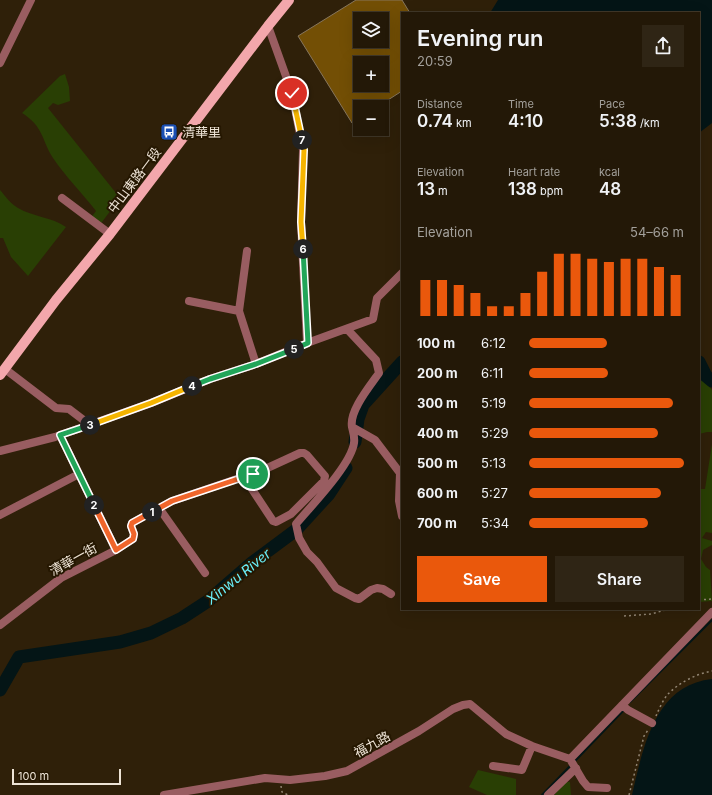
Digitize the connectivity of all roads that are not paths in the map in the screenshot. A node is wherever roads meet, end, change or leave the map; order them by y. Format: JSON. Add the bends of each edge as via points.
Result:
{"nodes":[{"id":1,"x":21,"y":0,"type":"edge"},
{"id":2,"x":289,"y":0,"type":"edge"},
{"id":3,"x":30,"y":2,"type":"edge"},
{"id":4,"x":268,"y":26,"type":"junction"},
{"id":5,"x":0,"y":63,"type":"edge"},
{"id":6,"x":62,"y":198,"type":"dead end"},
{"id":7,"x":110,"y":234,"type":"junction"},
{"id":8,"x":247,"y":251,"type":"dead end"},
{"id":9,"x":401,"y":274,"type":"edge"},
{"id":10,"x":189,"y":301,"type":"dead end"},
{"id":11,"x":239,"y":311,"type":"junction"},
{"id":12,"x":347,"y":329,"type":"junction"},
{"id":13,"x":308,"y":343,"type":"junction"},
{"id":14,"x":256,"y":364,"type":"junction"},
{"id":15,"x":2,"y":372,"type":"edge"},
{"id":16,"x":90,"y":425,"type":"junction"},
{"id":17,"x":354,"y":428,"type":"junction"},
{"id":18,"x":60,"y":435,"type":"junction"},
{"id":19,"x":0,"y":451,"type":"edge"},
{"id":20,"x":79,"y":474,"type":"junction"},
{"id":21,"x":244,"y":477,"type":"junction"},
{"id":22,"x":159,"y":508,"type":"junction"},
{"id":23,"x":401,"y":511,"type":"edge"},
{"id":24,"x":0,"y":514,"type":"edge"},
{"id":25,"x":116,"y":550,"type":"junction"},
{"id":26,"x":205,"y":573,"type":"dead end"},
{"id":27,"x":391,"y":594,"type":"dead end"},
{"id":28,"x":712,"y":612,"type":"edge"},
{"id":29,"x":0,"y":625,"type":"edge"},
{"id":30,"x":622,"y":705,"type":"junction"},
{"id":31,"x":652,"y":723,"type":"dead end"},
{"id":32,"x":532,"y":746,"type":"junction"},
{"id":33,"x":570,"y":759,"type":"junction"},
{"id":34,"x":493,"y":766,"type":"dead end"},
{"id":35,"x":576,"y":768,"type":"junction"},
{"id":36,"x":607,"y":788,"type":"dead end"},
{"id":37,"x":164,"y":795,"type":"edge"},
{"id":38,"x":548,"y":795,"type":"edge"}],
"edges":[{"from":1,"to":3,"type":"street"},
{"from":2,"to":4,"type":"main road","name":"中山東路一段"},
{"from":3,"to":5,"type":"street"},
{"from":4,"to":7,"type":"main road","name":"中山東路一段"},
{"from":4,"to":13,"type":"street","via":[[292,93],[304,150],[301,222]]},
{"from":6,"to":7,"type":"street"},
{"from":7,"to":15,"type":"main road","name":"中山東路一段"},
{"from":8,"to":11,"type":"street"},
{"from":9,"to":12,"type":"street","via":[[378,298],[373,319]]},
{"from":10,"to":11,"type":"street"},
{"from":11,"to":14,"type":"street"},
{"from":12,"to":13,"type":"street"},
{"from":12,"to":17,"type":"street","via":[[376,360],[379,373],[360,401],[351,422]]},
{"from":13,"to":14,"type":"street"},
{"from":14,"to":16,"type":"street"},
{"from":15,"to":16,"type":"street","via":[[56,408],[69,409]]},
{"from":16,"to":18,"type":"street"},
{"from":17,"to":23,"type":"street","via":[[375,440],[400,473]]},
{"from":17,"to":27,"type":"street","via":[[354,444],[345,463],[296,524],[299,538],[336,588],[355,598],[377,588]]},
{"from":18,"to":19,"type":"street"},
{"from":18,"to":20,"type":"street","name":"清華一街"},
{"from":20,"to":24,"type":"street"},
{"from":20,"to":25,"type":"street","name":"清華一街"},
{"from":21,"to":21,"type":"street","via":[[300,453],[307,455],[325,476],[324,481],[291,514],[276,522]]},
{"from":21,"to":22,"type":"street","via":[[172,501]]},
{"from":22,"to":25,"type":"street","via":[[132,523],[133,539]]},
{"from":22,"to":26,"type":"street"},
{"from":25,"to":29,"type":"street","name":"清華一街","via":[[61,578]]},
{"from":28,"to":30,"type":"street"},
{"from":30,"to":31,"type":"street"},
{"from":30,"to":33,"type":"street"},
{"from":32,"to":33,"type":"street","name":"福九路"},
{"from":32,"to":34,"type":"street","via":[[522,770]]},
{"from":32,"to":37,"type":"street","name":"福九路","via":[[506,734],[470,704],[462,705],[347,771],[290,780],[265,778]]},
{"from":33,"to":35,"type":"street"},
{"from":35,"to":36,"type":"street","via":[[588,787]]},
{"from":35,"to":38,"type":"street"}]}
